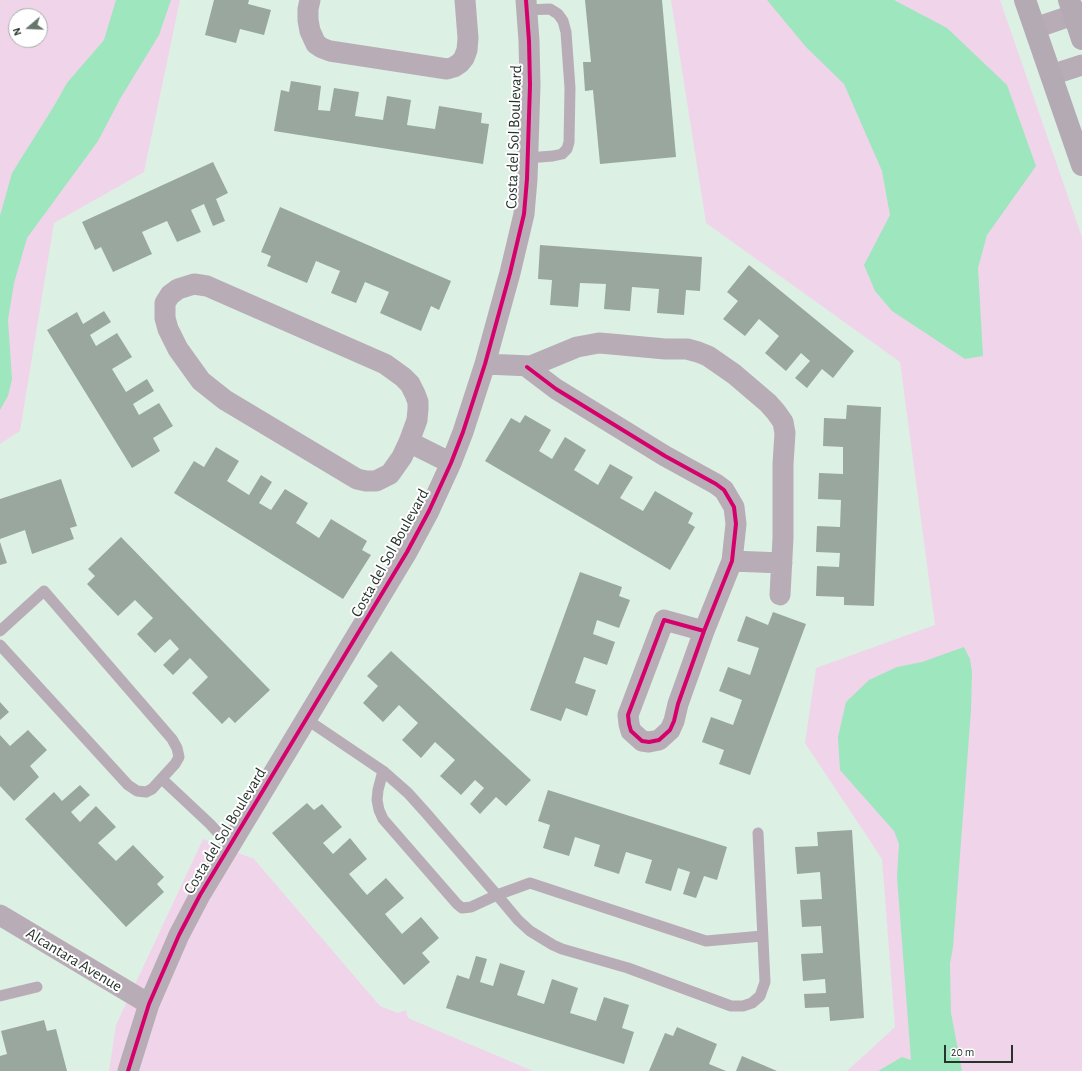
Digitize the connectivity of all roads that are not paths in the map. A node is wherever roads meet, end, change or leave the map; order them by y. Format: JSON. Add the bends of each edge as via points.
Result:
{"nodes":[{"id":1,"x":310,"y":0,"type":"edge"},
{"id":2,"x":465,"y":0,"type":"edge"},
{"id":3,"x":1025,"y":0,"type":"edge"},
{"id":4,"x":527,"y":5,"type":"edge"},
{"id":5,"x":1075,"y":9,"type":"edge"},
{"id":6,"x":1035,"y":28,"type":"junction"},
{"id":7,"x":1082,"y":39,"type":"edge"},
{"id":8,"x":1082,"y":65,"type":"edge"},
{"id":9,"x":1051,"y":75,"type":"junction"},
{"id":10,"x":527,"y":158,"type":"junction"},
{"id":11,"x":1082,"y":165,"type":"edge"},
{"id":12,"x":485,"y":364,"type":"junction"},
{"id":13,"x":527,"y":367,"type":"junction"},
{"id":14,"x":409,"y":442,"type":"junction"},
{"id":15,"x":451,"y":463,"type":"junction"},
{"id":16,"x":732,"y":561,"type":"junction"},
{"id":17,"x":782,"y":563,"type":"junction"},
{"id":18,"x":780,"y":595,"type":"dead end"},
{"id":19,"x":0,"y":631,"type":"edge"},
{"id":20,"x":704,"y":631,"type":"junction"},
{"id":21,"x":0,"y":645,"type":"edge"},
{"id":22,"x":306,"y":720,"type":"junction"},
{"id":23,"x":383,"y":771,"type":"junction"},
{"id":24,"x":162,"y":779,"type":"junction"},
{"id":25,"x":758,"y":833,"type":"dead end"},
{"id":26,"x":230,"y":846,"type":"junction"},
{"id":27,"x":497,"y":895,"type":"junction"},
{"id":28,"x":1,"y":918,"type":"edge"},
{"id":29,"x":762,"y":936,"type":"junction"},
{"id":30,"x":37,"y":987,"type":"dead end"},
{"id":31,"x":0,"y":996,"type":"edge"},
{"id":32,"x":149,"y":1004,"type":"junction"},
{"id":33,"x":128,"y":1071,"type":"edge"}],
"edges":[{"from":1,"to":2,"type":"street","via":[[310,31],[316,44],[322,48],[448,69],[460,63],[467,50]]},
{"from":3,"to":6,"type":"street"},
{"from":4,"to":10,"type":"street","name":"Costa del Sol Boulevard","via":[[530,84]]},
{"from":4,"to":10,"type":"lane","via":[[550,9],[563,21],[570,88],[567,149],[562,154]]},
{"from":5,"to":6,"type":"street"},
{"from":5,"to":7,"type":"street"},
{"from":6,"to":9,"type":"street"},
{"from":8,"to":9,"type":"street"},
{"from":9,"to":11,"type":"street"},
{"from":10,"to":12,"type":"street","name":"Costa del Sol Boulevard","via":[[524,214]]},
{"from":12,"to":13,"type":"street"},
{"from":12,"to":15,"type":"street","name":"Costa del Sol Boulevard"},
{"from":13,"to":16,"type":"street","via":[[556,389],[724,490],[736,514]]},
{"from":13,"to":17,"type":"street","via":[[577,347],[599,343],[687,349],[708,356],[734,374],[776,412],[785,433]]},
{"from":14,"to":14,"type":"street","via":[[417,420],[418,402],[410,384],[385,364],[207,286],[194,284],[178,289],[165,303],[168,329],[201,381],[225,400],[357,479],[376,481],[390,474]]},
{"from":14,"to":15,"type":"street"},
{"from":15,"to":22,"type":"street","name":"Costa del Sol Boulevard","via":[[408,552]]},
{"from":16,"to":17,"type":"street"},
{"from":16,"to":20,"type":"street"},
{"from":17,"to":18,"type":"street"},
{"from":19,"to":24,"type":"lane","via":[[44,591],[172,739],[179,757]]},
{"from":20,"to":20,"type":"street","via":[[670,730],[659,740],[649,742],[636,737],[631,731],[628,715],[664,620]]},
{"from":21,"to":24,"type":"lane","via":[[128,785],[146,792]]},
{"from":22,"to":23,"type":"lane"},
{"from":22,"to":26,"type":"street","name":"Costa del Sol Boulevard"},
{"from":23,"to":27,"type":"lane","via":[[408,793]]},
{"from":23,"to":27,"type":"lane","via":[[377,800],[378,810],[383,819],[457,904],[462,908],[471,907]]},
{"from":24,"to":26,"type":"lane"},
{"from":25,"to":29,"type":"lane"},
{"from":26,"to":32,"type":"street","name":"Costa del Sol Boulevard","via":[[179,935]]},
{"from":27,"to":29,"type":"lane","via":[[530,883],[706,941]]},
{"from":27,"to":29,"type":"lane","via":[[530,931],[553,945],[628,968],[731,1006],[747,1005],[760,996],[765,982]]},
{"from":28,"to":32,"type":"street","name":"Alcantara Avenue"},
{"from":30,"to":31,"type":"lane"},
{"from":32,"to":33,"type":"street","name":"Costa del Sol Boulevard"}]}
